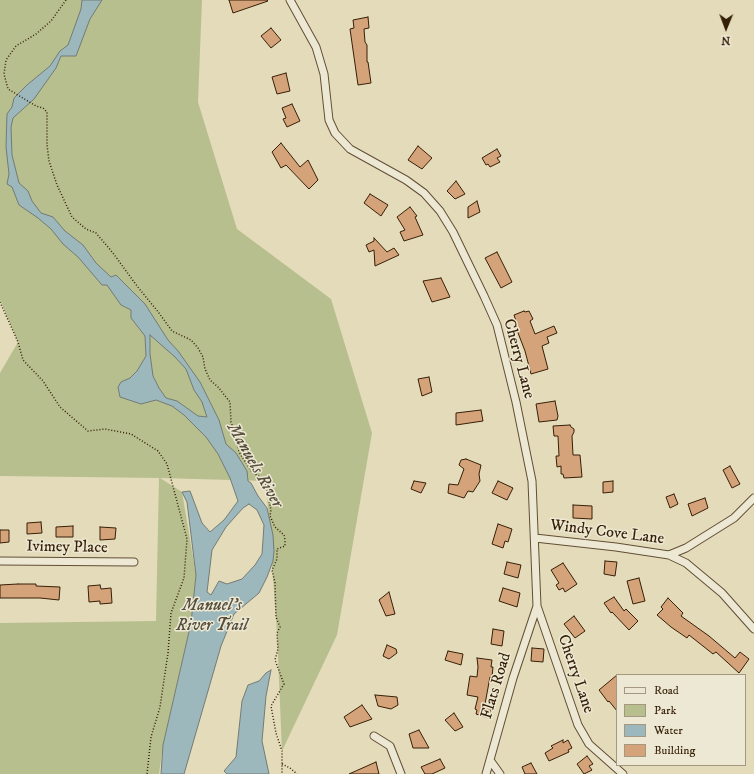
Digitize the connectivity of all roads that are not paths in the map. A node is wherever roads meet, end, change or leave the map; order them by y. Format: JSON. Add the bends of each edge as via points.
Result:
{"nodes":[{"id":1,"x":290,"y":0,"type":"edge"},
{"id":2,"x":754,"y":498,"type":"edge"},
{"id":3,"x":535,"y":538,"type":"junction"},
{"id":4,"x":669,"y":555,"type":"junction"},
{"id":5,"x":0,"y":561,"type":"edge"},
{"id":6,"x":134,"y":562,"type":"dead end"},
{"id":7,"x":537,"y":606,"type":"junction"},
{"id":8,"x":754,"y":629,"type":"edge"},
{"id":9,"x":374,"y":736,"type":"dead end"},
{"id":10,"x":490,"y":760,"type":"junction"},
{"id":11,"x":401,"y":774,"type":"edge"},
{"id":12,"x":486,"y":774,"type":"edge"},
{"id":13,"x":500,"y":774,"type":"edge"},
{"id":14,"x":623,"y":774,"type":"edge"}],
"edges":[{"from":1,"to":3,"type":"street","name":"Cherry Lane","via":[[316,47],[324,74],[329,120],[335,133],[350,148],[406,180],[428,197],[453,232],[484,296],[496,325],[516,402],[532,481]]},
{"from":2,"to":4,"type":"street","name":"Windy Cove Lane","via":[[734,518],[686,548]]},
{"from":3,"to":4,"type":"street","name":"Windy Cove Lane"},
{"from":3,"to":7,"type":"street","name":"Cherry Lane"},
{"from":4,"to":8,"type":"street","via":[[686,563],[722,593]]},
{"from":5,"to":6,"type":"street","name":"Ivimey Place"},
{"from":7,"to":10,"type":"street","name":"Flats Road"},
{"from":7,"to":14,"type":"street","name":"Cherry Lane","via":[[578,725],[590,744]]},
{"from":9,"to":11,"type":"street","via":[[390,746]]},
{"from":10,"to":12,"type":"street","name":"Flats Road"},
{"from":10,"to":13,"type":"street"}]}
